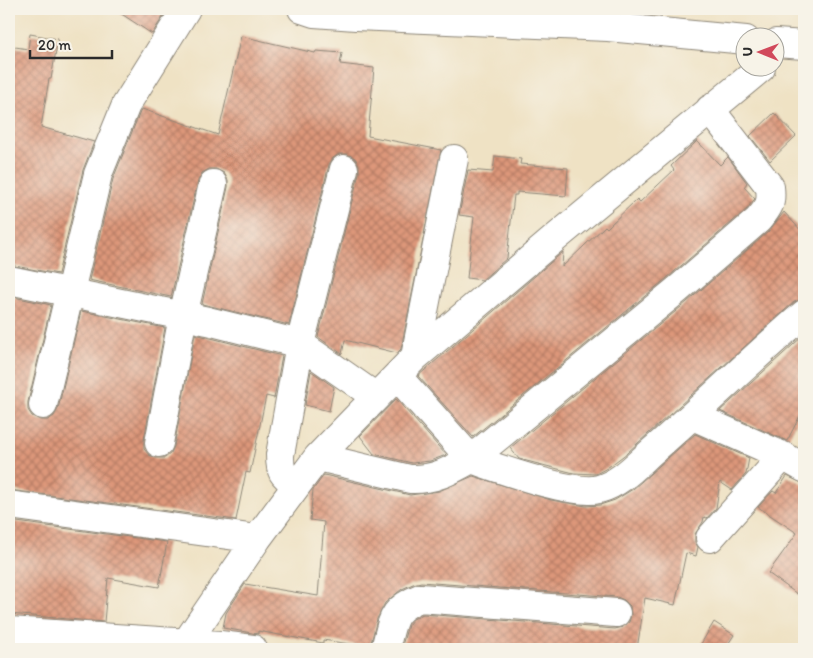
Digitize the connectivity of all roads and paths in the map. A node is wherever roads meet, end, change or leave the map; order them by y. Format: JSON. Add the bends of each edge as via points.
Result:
{"nodes":[{"id":1,"x":186,"y":9,"type":"edge"},
{"id":2,"x":302,"y":9,"type":"edge"},
{"id":3,"x":736,"y":39,"type":"edge"},
{"id":4,"x":749,"y":78,"type":"edge"},
{"id":5,"x":710,"y":109,"type":"junction"},
{"id":6,"x":454,"y":159,"type":"dead end"},
{"id":7,"x":344,"y":169,"type":"dead end"},
{"id":8,"x":213,"y":184,"type":"dead end"},
{"id":9,"x":9,"y":280,"type":"edge"},
{"id":10,"x":69,"y":293,"type":"junction"},
{"id":11,"x":804,"y":314,"type":"edge"},
{"id":12,"x":183,"y":316,"type":"junction"},
{"id":13,"x":300,"y":344,"type":"junction"},
{"id":14,"x":406,"y":367,"type":"junction"},
{"id":15,"x":376,"y":397,"type":"junction"},
{"id":16,"x":43,"y":405,"type":"dead end"},
{"id":17,"x":693,"y":416,"type":"junction"},
{"id":18,"x":159,"y":443,"type":"dead end"},
{"id":19,"x":318,"y":458,"type":"junction"},
{"id":20,"x":471,"y":459,"type":"junction"},
{"id":21,"x":794,"y":462,"type":"edge"},
{"id":22,"x":297,"y":484,"type":"junction"},
{"id":23,"x":9,"y":505,"type":"edge"},
{"id":24,"x":710,"y":538,"type":"dead end"},
{"id":25,"x":256,"y":539,"type":"junction"},
{"id":26,"x":616,"y":613,"type":"dead end"},
{"id":27,"x":9,"y":631,"type":"edge"},
{"id":28,"x":186,"y":643,"type":"junction"},
{"id":29,"x":253,"y":649,"type":"edge"},
{"id":30,"x":385,"y":649,"type":"edge"}],
"edges":[{"from":1,"to":10,"type":"street","via":[[126,105],[98,174]]},
{"from":2,"to":3,"type":"street","via":[[356,16],[608,27]]},
{"from":4,"to":5,"type":"street"},
{"from":5,"to":14,"type":"street"},
{"from":5,"to":20,"type":"street","via":[[770,187],[768,208],[677,290]]},
{"from":6,"to":14,"type":"street"},
{"from":7,"to":13,"type":"street"},
{"from":8,"to":12,"type":"street"},
{"from":9,"to":10,"type":"street"},
{"from":10,"to":12,"type":"street"},
{"from":10,"to":16,"type":"street"},
{"from":11,"to":17,"type":"street"},
{"from":12,"to":13,"type":"street"},
{"from":12,"to":18,"type":"street"},
{"from":13,"to":15,"type":"street"},
{"from":13,"to":22,"type":"street","via":[[280,454],[284,476]]},
{"from":14,"to":15,"type":"street"},
{"from":14,"to":20,"type":"street"},
{"from":15,"to":19,"type":"street"},
{"from":17,"to":20,"type":"street","via":[[625,475],[600,489],[567,487],[528,478]]},
{"from":17,"to":21,"type":"street"},
{"from":19,"to":20,"type":"street","via":[[410,479],[446,473]]},
{"from":19,"to":22,"type":"street"},
{"from":21,"to":24,"type":"street"},
{"from":22,"to":25,"type":"street"},
{"from":23,"to":25,"type":"street"},
{"from":25,"to":28,"type":"street"},
{"from":26,"to":30,"type":"street","via":[[420,598],[405,604],[395,614]]},
{"from":27,"to":28,"type":"street"},
{"from":28,"to":29,"type":"street"}]}
